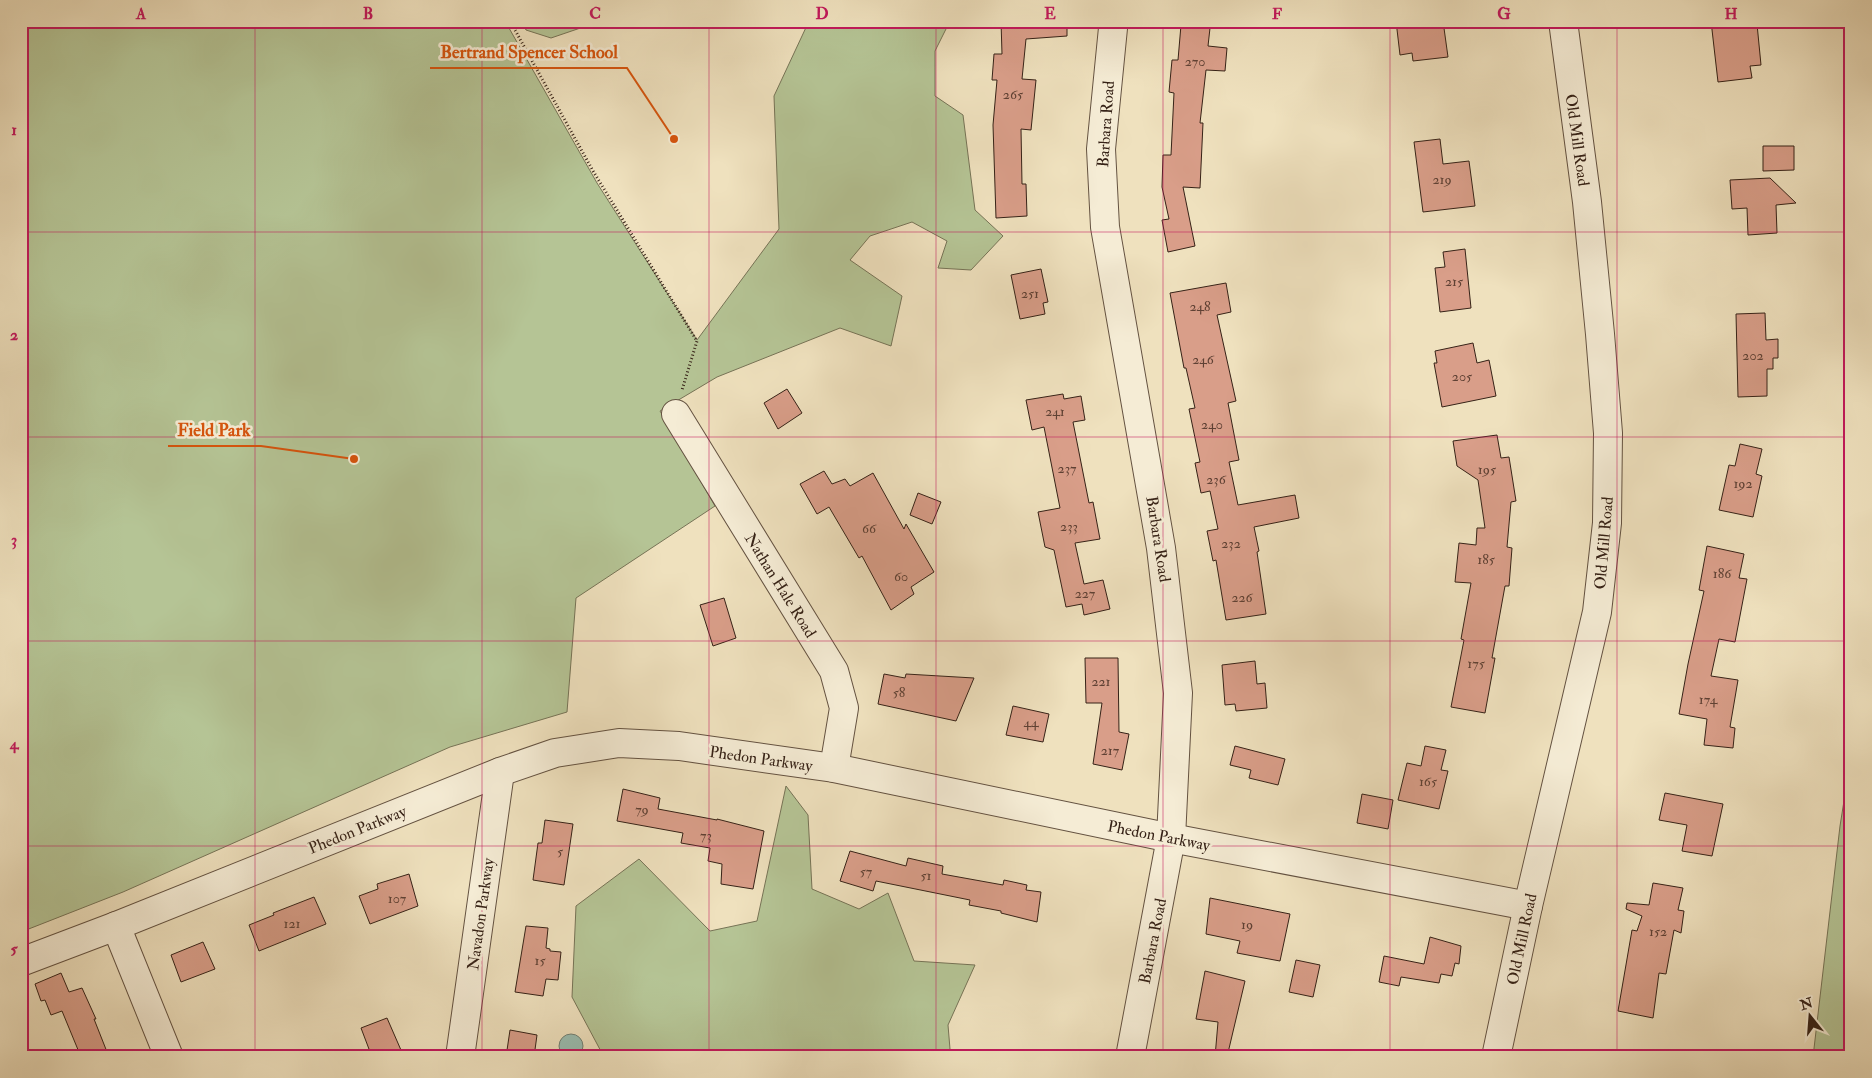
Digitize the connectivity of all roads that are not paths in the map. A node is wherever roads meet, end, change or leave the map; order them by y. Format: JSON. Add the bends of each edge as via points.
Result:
{"nodes":[{"id":1,"x":1112,"y":21,"type":"edge"},
{"id":2,"x":1563,"y":21,"type":"edge"},
{"id":3,"x":676,"y":414,"type":"road end"},
{"id":4,"x":834,"y":768,"type":"junction"},
{"id":5,"x":500,"y":772,"type":"junction"},
{"id":6,"x":1171,"y":838,"type":"junction"},
{"id":7,"x":1528,"y":906,"type":"junction"},
{"id":8,"x":116,"y":926,"type":"junction"},
{"id":9,"x":21,"y":962,"type":"edge"},
{"id":10,"x":169,"y":1057,"type":"edge"},
{"id":11,"x":460,"y":1057,"type":"edge"},
{"id":12,"x":1130,"y":1057,"type":"edge"},
{"id":13,"x":1496,"y":1057,"type":"edge"}],
"edges":[{"from":1,"to":6,"type":"street","name":"Barbara Road","via":[[1101,150],[1105,227],[1161,548],[1178,693]]},
{"from":2,"to":7,"type":"street","name":"Old Mill Road","via":[[1587,202],[1600,334],[1608,433],[1608,523],[1597,612]]},
{"from":3,"to":4,"type":"street","name":"Nathan Hale Road","via":[[834,671],[844,708]]},
{"from":4,"to":5,"type":"street","name":"Phedon Parkway","via":[[679,746],[619,744],[555,753]]},
{"from":4,"to":6,"type":"street","name":"Phedon Parkway"},
{"from":5,"to":8,"type":"street","name":"Phedon Parkway"},
{"from":5,"to":11,"type":"street","name":"Navadon Parkway"},
{"from":6,"to":7,"type":"street","name":"Phedon Parkway"},
{"from":6,"to":12,"type":"street","name":"Barbara Road"},
{"from":7,"to":13,"type":"street","name":"Old Mill Road"},
{"from":8,"to":9,"type":"street","name":"Phedon Parkway"},
{"from":8,"to":10,"type":"street"}]}
